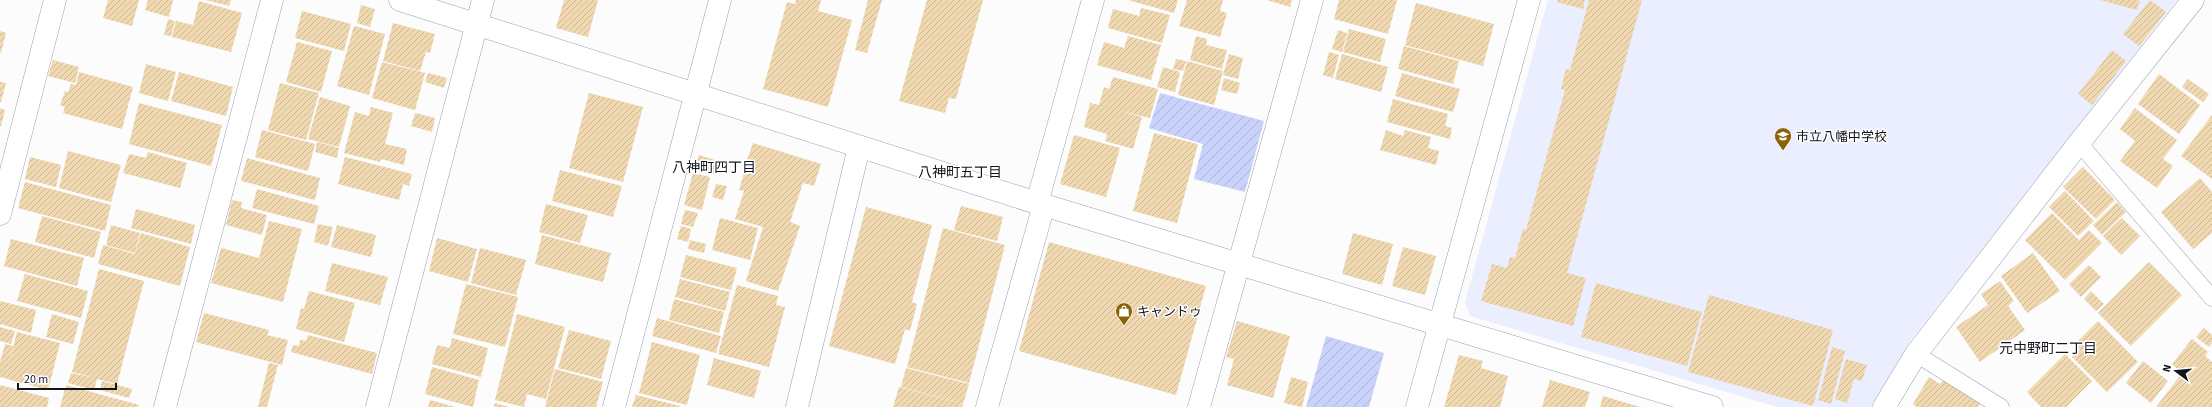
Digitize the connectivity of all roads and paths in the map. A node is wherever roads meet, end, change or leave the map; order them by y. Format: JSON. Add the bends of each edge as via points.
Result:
{"nodes":[{"id":1,"x":56,"y":0,"type":"edge"},
{"id":2,"x":272,"y":0,"type":"edge"},
{"id":3,"x":400,"y":0,"type":"edge"},
{"id":4,"x":483,"y":0,"type":"edge"},
{"id":5,"x":720,"y":0,"type":"edge"},
{"id":6,"x":1093,"y":0,"type":"edge"},
{"id":7,"x":1312,"y":0,"type":"edge"},
{"id":8,"x":1529,"y":0,"type":"edge"},
{"id":9,"x":2193,"y":0,"type":"edge"},
{"id":10,"x":477,"y":25,"type":"junction"},
{"id":11,"x":696,"y":95,"type":"junction"},
{"id":12,"x":2079,"y":143,"type":"junction"},
{"id":13,"x":859,"y":147,"type":"junction"},
{"id":14,"x":1040,"y":204,"type":"junction"},
{"id":15,"x":0,"y":214,"type":"edge"},
{"id":16,"x":1239,"y":265,"type":"junction"},
{"id":17,"x":2212,"y":298,"type":"edge"},
{"id":18,"x":1440,"y":324,"type":"junction"},
{"id":19,"x":1916,"y":354,"type":"junction"},
{"id":20,"x":165,"y":407,"type":"edge"},
{"id":21,"x":377,"y":407,"type":"edge"},
{"id":22,"x":614,"y":407,"type":"edge"},
{"id":23,"x":797,"y":407,"type":"edge"},
{"id":24,"x":987,"y":407,"type":"edge"},
{"id":25,"x":1199,"y":407,"type":"edge"},
{"id":26,"x":1417,"y":407,"type":"edge"},
{"id":27,"x":1712,"y":407,"type":"edge"},
{"id":28,"x":1884,"y":407,"type":"edge"},
{"id":29,"x":2001,"y":407,"type":"edge"}],
"edges":[{"from":1,"to":15,"type":"street"},
{"from":2,"to":20,"type":"street"},
{"from":3,"to":10,"type":"street"},
{"from":4,"to":10,"type":"street"},
{"from":5,"to":11,"type":"street"},
{"from":6,"to":14,"type":"street"},
{"from":7,"to":16,"type":"street"},
{"from":8,"to":18,"type":"street"},
{"from":9,"to":12,"type":"street"},
{"from":10,"to":11,"type":"street"},
{"from":10,"to":21,"type":"street"},
{"from":11,"to":13,"type":"street"},
{"from":11,"to":22,"type":"street"},
{"from":12,"to":17,"type":"lane"},
{"from":12,"to":19,"type":"street"},
{"from":13,"to":14,"type":"street"},
{"from":13,"to":23,"type":"street"},
{"from":14,"to":16,"type":"street"},
{"from":14,"to":24,"type":"street"},
{"from":16,"to":18,"type":"street"},
{"from":16,"to":25,"type":"street"},
{"from":18,"to":26,"type":"street"},
{"from":18,"to":27,"type":"street"},
{"from":19,"to":28,"type":"street"},
{"from":19,"to":29,"type":"lane"}]}
